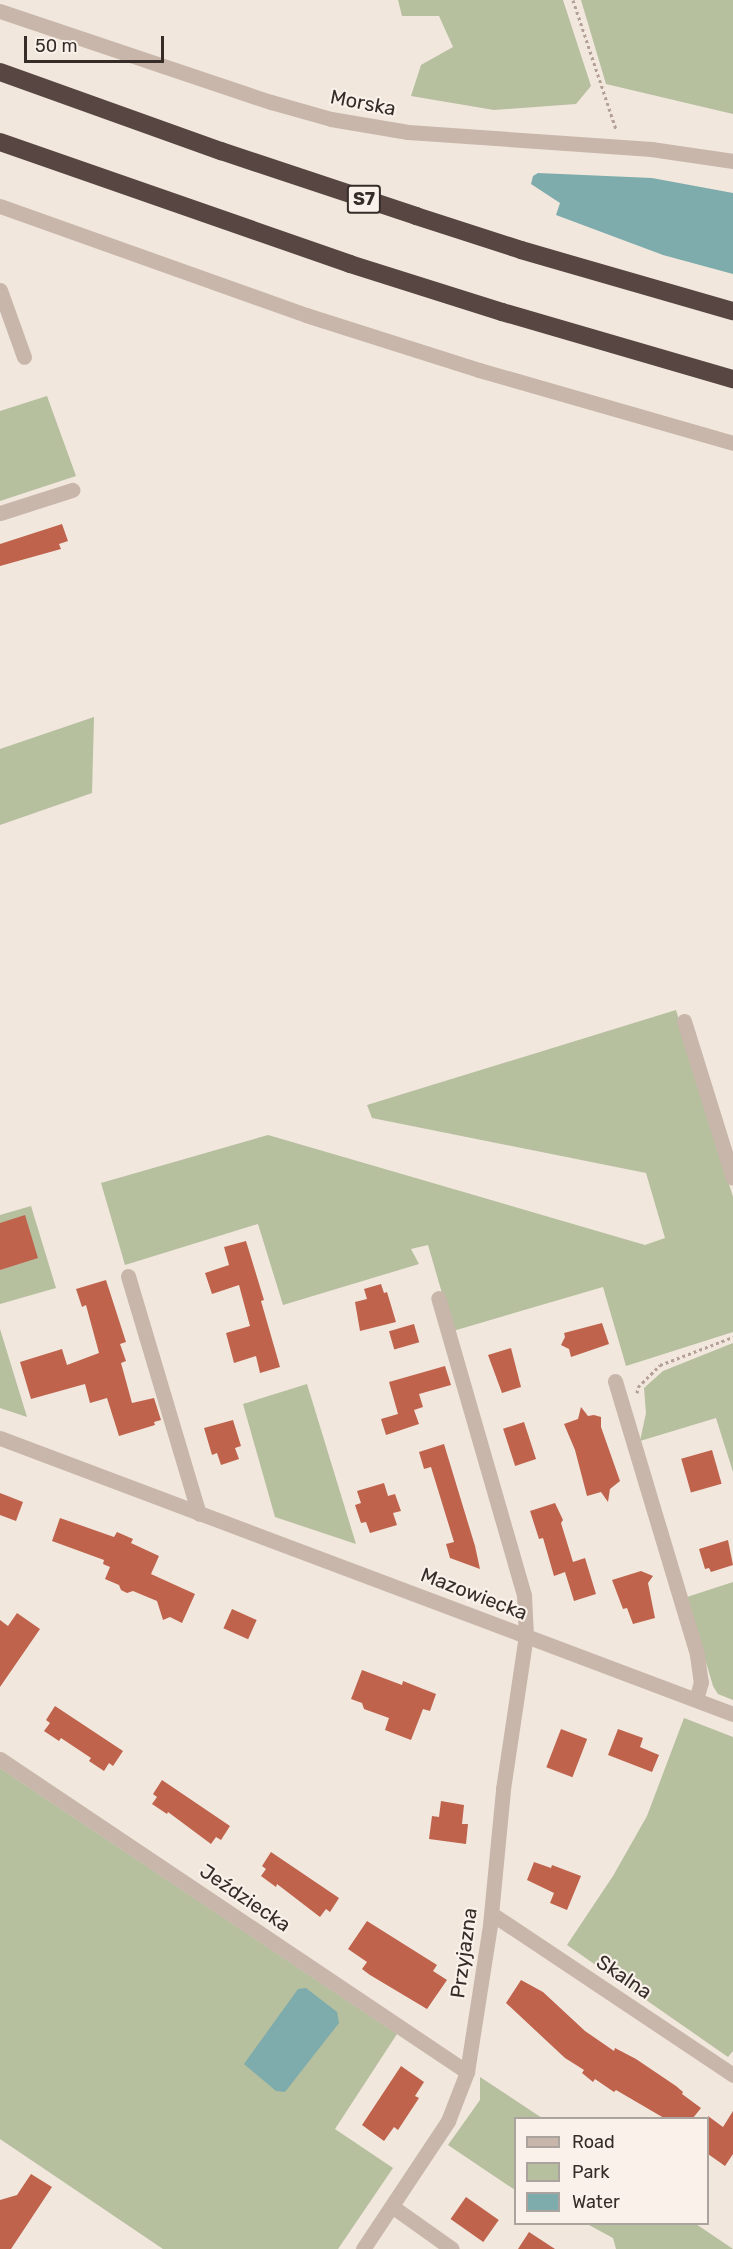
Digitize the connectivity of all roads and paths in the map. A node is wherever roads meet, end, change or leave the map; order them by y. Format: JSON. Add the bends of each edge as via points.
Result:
{"nodes":[{"id":1,"x":573,"y":0,"type":"edge"},
{"id":2,"x":0,"y":11,"type":"edge"},
{"id":3,"x":0,"y":72,"type":"edge"},
{"id":4,"x":0,"y":142,"type":"edge"},
{"id":5,"x":620,"y":147,"type":"junction"},
{"id":6,"x":733,"y":161,"type":"edge"},
{"id":7,"x":0,"y":206,"type":"edge"},
{"id":8,"x":0,"y":290,"type":"edge"},
{"id":9,"x":733,"y":311,"type":"edge"},
{"id":10,"x":24,"y":357,"type":"dead end"},
{"id":11,"x":733,"y":379,"type":"edge"},
{"id":12,"x":733,"y":443,"type":"edge"},
{"id":13,"x":72,"y":490,"type":"dead end"},
{"id":14,"x":0,"y":513,"type":"edge"},
{"id":15,"x":684,"y":1021,"type":"dead end"},
{"id":16,"x":733,"y":1178,"type":"edge"},
{"id":17,"x":128,"y":1275,"type":"dead end"},
{"id":18,"x":438,"y":1298,"type":"dead end"},
{"id":19,"x":733,"y":1337,"type":"edge"},
{"id":20,"x":615,"y":1381,"type":"dead end"},
{"id":21,"x":636,"y":1397,"type":"dead end"},
{"id":22,"x":0,"y":1438,"type":"edge"},
{"id":23,"x":199,"y":1514,"type":"junction"},
{"id":24,"x":526,"y":1636,"type":"junction"},
{"id":25,"x":696,"y":1699,"type":"junction"},
{"id":26,"x":733,"y":1714,"type":"edge"},
{"id":27,"x":0,"y":1760,"type":"edge"},
{"id":28,"x":492,"y":1914,"type":"junction"},
{"id":29,"x":467,"y":2072,"type":"junction"},
{"id":30,"x":733,"y":2075,"type":"edge"},
{"id":31,"x":393,"y":2207,"type":"junction"},
{"id":32,"x":363,"y":2249,"type":"edge"},
{"id":33,"x":452,"y":2249,"type":"edge"}],
"edges":[{"from":1,"to":5,"type":"path"},
{"from":2,"to":5,"type":"street","name":"Morska","via":[[331,119],[438,135]]},
{"from":3,"to":9,"type":"highway","number":"S7","via":[[221,152],[427,220]]},
{"from":4,"to":11,"type":"highway","via":[[350,264]]},
{"from":5,"to":6,"type":"street","name":"Morska"},
{"from":7,"to":12,"type":"street","via":[[306,315],[479,370]]},
{"from":8,"to":10,"type":"street"},
{"from":13,"to":14,"type":"street"},
{"from":15,"to":16,"type":"street"},
{"from":17,"to":23,"type":"street"},
{"from":18,"to":24,"type":"street","name":"Przyjazna","via":[[524,1595]]},
{"from":19,"to":21,"type":"path","via":[[660,1365],[638,1387]]},
{"from":20,"to":25,"type":"street","via":[[697,1655],[700,1682]]},
{"from":22,"to":23,"type":"street","name":"Mazowiecka"},
{"from":23,"to":24,"type":"street","name":"Mazowiecka"},
{"from":24,"to":25,"type":"street","name":"Mazowiecka"},
{"from":24,"to":28,"type":"street","name":"Przyjazna","via":[[503,1789]]},
{"from":25,"to":26,"type":"street","name":"Mazowiecka"},
{"from":27,"to":29,"type":"street","name":"Jeździecka"},
{"from":28,"to":29,"type":"street","name":"Przyjazna"},
{"from":28,"to":30,"type":"street","name":"Skalna"},
{"from":29,"to":31,"type":"street","name":"Przyjazna","via":[[448,2121]]},
{"from":31,"to":32,"type":"street","name":"Przyjazna"},
{"from":31,"to":33,"type":"street"}]}
